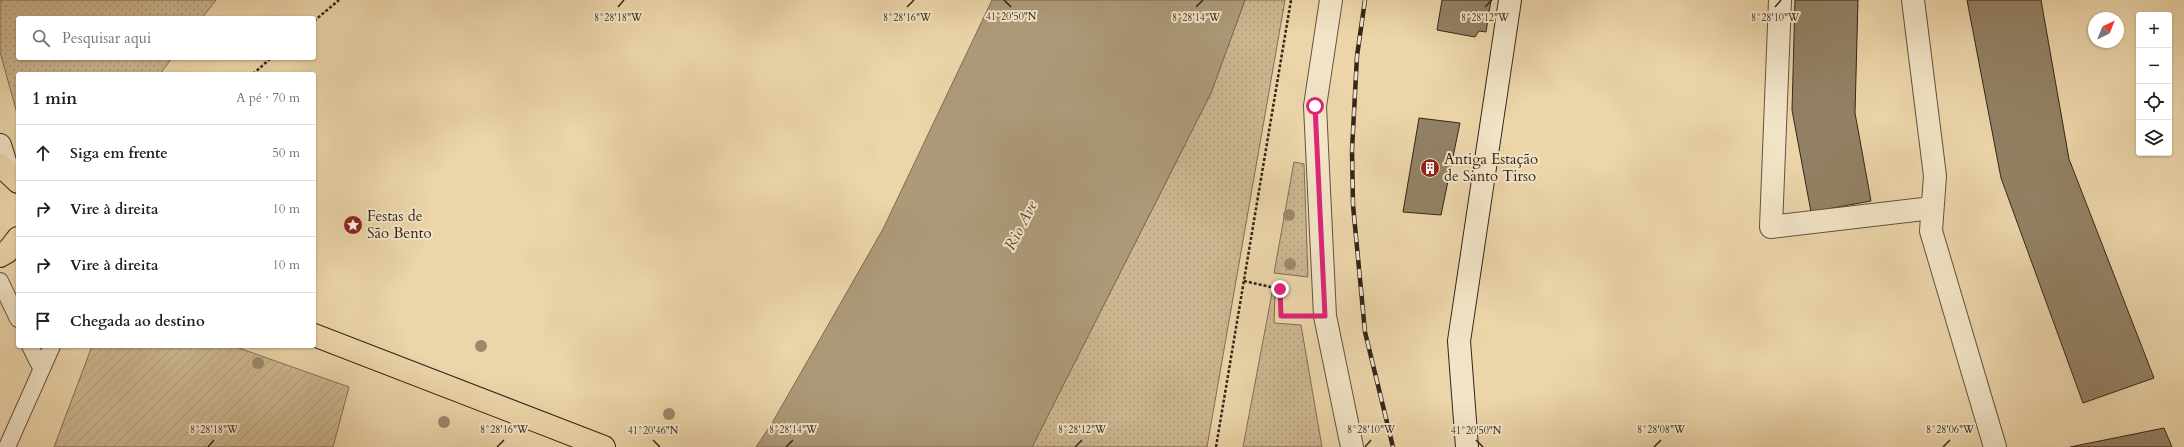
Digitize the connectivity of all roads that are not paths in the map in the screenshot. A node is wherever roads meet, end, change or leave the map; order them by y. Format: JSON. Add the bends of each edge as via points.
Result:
{"nodes":[{"id":1,"x":1331,"y":0,"type":"edge"},
{"id":2,"x":1510,"y":0,"type":"edge"},
{"id":3,"x":1780,"y":0,"type":"edge"},
{"id":4,"x":1913,"y":0,"type":"edge"},
{"id":5,"x":0,"y":144,"type":"edge"},
{"id":6,"x":9,"y":173,"type":"edge"},
{"id":7,"x":1932,"y":208,"type":"junction"},
{"id":8,"x":16,"y":241,"type":"edge"},
{"id":9,"x":0,"y":256,"type":"edge"},
{"id":10,"x":0,"y":281,"type":"edge"},
{"id":11,"x":16,"y":316,"type":"edge"},
{"id":12,"x":316,"y":336,"type":"edge"},
{"id":13,"x":31,"y":348,"type":"edge"},
{"id":14,"x":51,"y":348,"type":"edge"},
{"id":15,"x":41,"y":368,"type":"junction"},
{"id":16,"x":7,"y":447,"type":"edge"},
{"id":17,"x":604,"y":447,"type":"edge"},
{"id":18,"x":1352,"y":447,"type":"edge"},
{"id":19,"x":1467,"y":447,"type":"edge"},
{"id":20,"x":1995,"y":447,"type":"edge"}],
"edges":[{"from":1,"to":18,"type":"street","via":[[1315,106],[1325,316]]},
{"from":2,"to":19,"type":"street","via":[[1459,341]]},
{"from":3,"to":7,"type":"street","via":[[1771,227]]},
{"from":4,"to":7,"type":"street","via":[[1935,176]]},
{"from":5,"to":6,"type":"street"},
{"from":7,"to":20,"type":"street","via":[[1931,230]]},
{"from":8,"to":9,"type":"main road"},
{"from":10,"to":11,"type":"lane"},
{"from":12,"to":17,"type":"main road"},
{"from":13,"to":15,"type":"lane"},
{"from":14,"to":15,"type":"lane"},
{"from":15,"to":16,"type":"lane"}]}
